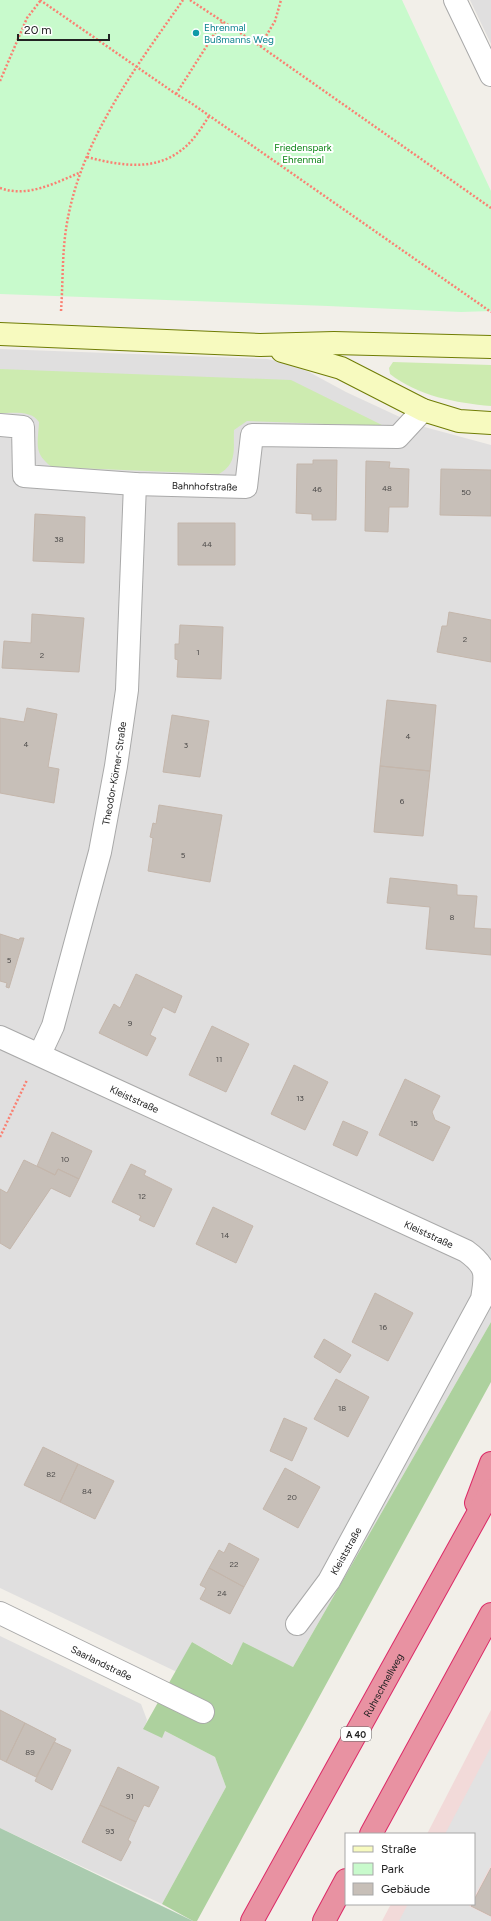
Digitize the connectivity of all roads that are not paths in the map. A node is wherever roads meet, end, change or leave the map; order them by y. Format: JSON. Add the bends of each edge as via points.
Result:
{"nodes":[{"id":1,"x":455,"y":0,"type":"edge"},
{"id":2,"x":491,"y":76,"type":"edge"},
{"id":3,"x":0,"y":334,"type":"edge"},
{"id":4,"x":260,"y":345,"type":"junction"},
{"id":5,"x":491,"y":347,"type":"edge"},
{"id":6,"x":423,"y":410,"type":"junction"},
{"id":7,"x":491,"y":423,"type":"edge"},
{"id":8,"x":0,"y":426,"type":"edge"},
{"id":9,"x":135,"y":484,"type":"junction"},
{"id":10,"x":0,"y":1037,"type":"edge"},
{"id":11,"x":40,"y":1054,"type":"junction"},
{"id":12,"x":491,"y":1463,"type":"edge"},
{"id":13,"x":491,"y":1490,"type":"edge"},
{"id":14,"x":461,"y":1546,"type":"junction"},
{"id":15,"x":0,"y":1613,"type":"edge"},
{"id":16,"x":491,"y":1614,"type":"edge"},
{"id":17,"x":297,"y":1624,"type":"dead end"},
{"id":18,"x":203,"y":1712,"type":"dead end"},
{"id":19,"x":372,"y":1833,"type":"edge"},
{"id":20,"x":345,"y":1882,"type":"edge"},
{"id":21,"x":252,"y":1921,"type":"edge"},
{"id":22,"x":324,"y":1921,"type":"edge"}],
"edges":[{"from":1,"to":2,"type":"street"},
{"from":3,"to":4,"type":"street"},
{"from":4,"to":5,"type":"street","via":[[334,343]]},
{"from":4,"to":6,"type":"street","via":[[341,368]]},
{"from":6,"to":7,"type":"street","via":[[459,421]]},
{"from":6,"to":9,"type":"street","name":"Bahnhofstraße","via":[[398,437],[252,435],[246,487]]},
{"from":8,"to":9,"type":"street","name":"Bahnhofstraße","via":[[23,427],[24,476]]},
{"from":9,"to":11,"type":"street","name":"Theodor-Körner-Straße","via":[[127,690],[116,766],[100,852],[53,1026]]},
{"from":10,"to":11,"type":"street","name":"Kleiststraße"},
{"from":11,"to":17,"type":"street","name":"Kleiststraße","via":[[466,1251],[478,1260],[486,1276],[482,1299],[391,1469],[329,1581]]},
{"from":12,"to":14,"type":"highway"},
{"from":13,"to":14,"type":"highway","name":"Ruhrschnellweg","number":"A 40"},
{"from":14,"to":21,"type":"highway","name":"Ruhrschnellweg","number":"A 40"},
{"from":15,"to":18,"type":"street","name":"Saarlandstraße"},
{"from":16,"to":19,"type":"highway"},
{"from":20,"to":22,"type":"highway"}]}
